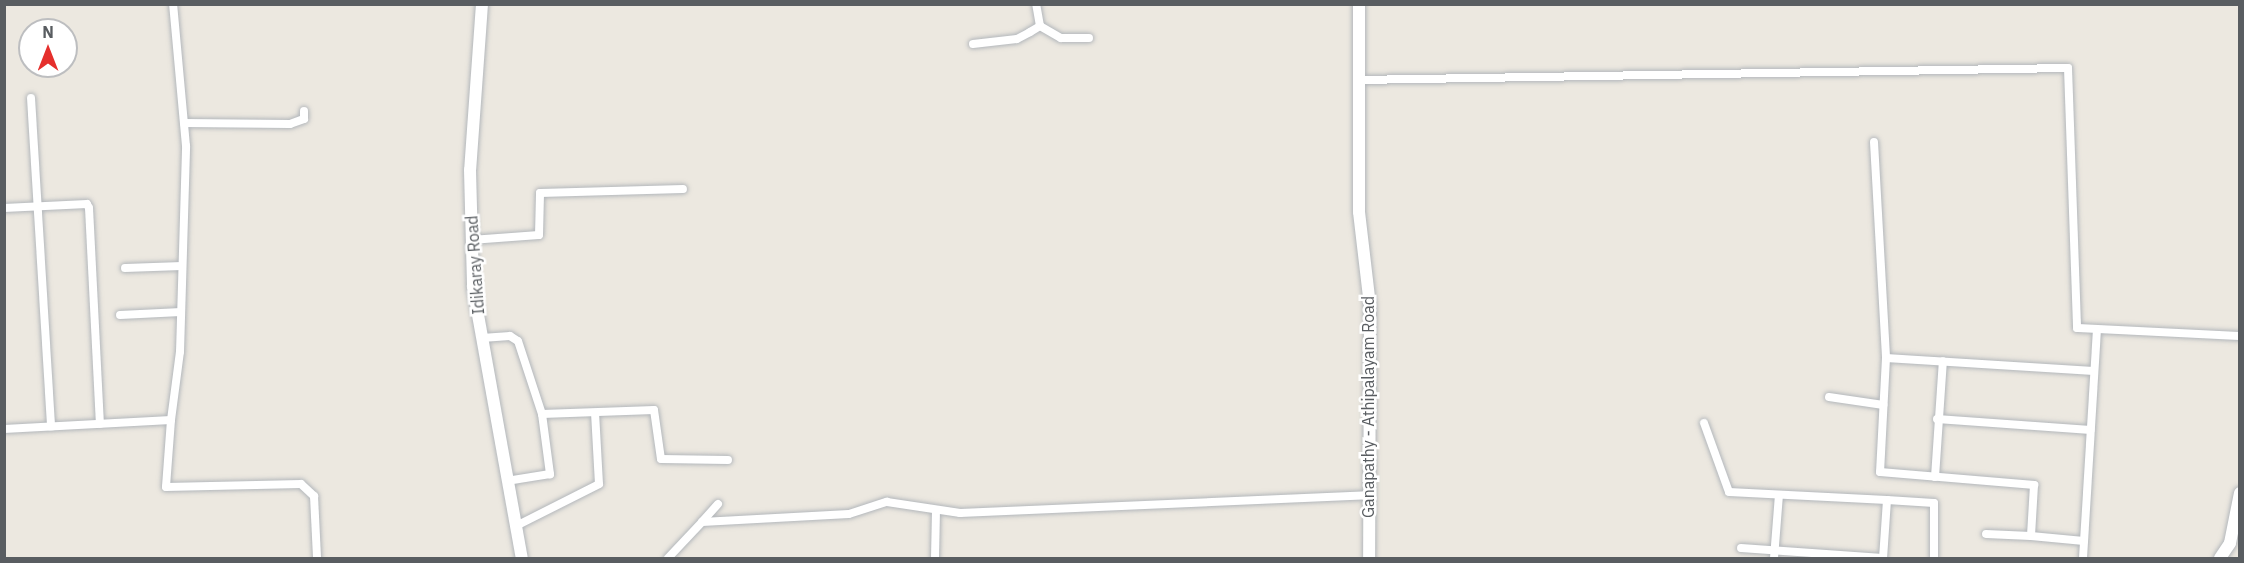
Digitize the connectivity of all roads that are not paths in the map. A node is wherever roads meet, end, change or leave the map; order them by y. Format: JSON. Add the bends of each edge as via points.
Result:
{"nodes":[{"id":1,"x":173,"y":4,"type":"edge"},
{"id":2,"x":482,"y":4,"type":"edge"},
{"id":3,"x":1036,"y":4,"type":"edge"},
{"id":4,"x":1359,"y":4,"type":"edge"},
{"id":5,"x":1040,"y":26,"type":"junction"},
{"id":6,"x":1089,"y":38,"type":"dead end"},
{"id":7,"x":973,"y":44,"type":"dead end"},
{"id":8,"x":1358,"y":80,"type":"junction"},
{"id":9,"x":31,"y":98,"type":"dead end"},
{"id":10,"x":304,"y":111,"type":"dead end"},
{"id":11,"x":184,"y":123,"type":"junction"},
{"id":12,"x":1874,"y":142,"type":"dead end"},
{"id":13,"x":683,"y":189,"type":"dead end"},
{"id":14,"x":36,"y":207,"type":"junction"},
{"id":15,"x":4,"y":208,"type":"edge"},
{"id":16,"x":471,"y":240,"type":"junction"},
{"id":17,"x":182,"y":266,"type":"junction"},
{"id":18,"x":125,"y":268,"type":"dead end"},
{"id":19,"x":181,"y":312,"type":"junction"},
{"id":20,"x":120,"y":315,"type":"dead end"},
{"id":21,"x":2097,"y":329,"type":"junction"},
{"id":22,"x":2240,"y":336,"type":"edge"},
{"id":23,"x":482,"y":338,"type":"junction"},
{"id":24,"x":1886,"y":358,"type":"junction"},
{"id":25,"x":1943,"y":362,"type":"junction"},
{"id":26,"x":2094,"y":371,"type":"junction"},
{"id":27,"x":1829,"y":397,"type":"dead end"},
{"id":28,"x":1882,"y":405,"type":"junction"},
{"id":29,"x":595,"y":413,"type":"junction"},
{"id":30,"x":543,"y":414,"type":"junction"},
{"id":31,"x":1937,"y":419,"type":"junction"},
{"id":32,"x":171,"y":420,"type":"junction"},
{"id":33,"x":1704,"y":423,"type":"dead end"},
{"id":34,"x":100,"y":424,"type":"junction"},
{"id":35,"x":51,"y":426,"type":"junction"},
{"id":36,"x":4,"y":429,"type":"edge"},
{"id":37,"x":2091,"y":430,"type":"junction"},
{"id":38,"x":728,"y":460,"type":"dead end"},
{"id":39,"x":1935,"y":477,"type":"junction"},
{"id":40,"x":507,"y":481,"type":"junction"},
{"id":41,"x":2240,"y":493,"type":"edge"},
{"id":42,"x":1368,"y":495,"type":"junction"},
{"id":43,"x":1779,"y":495,"type":"junction"},
{"id":44,"x":1887,"y":500,"type":"junction"},
{"id":45,"x":718,"y":504,"type":"dead end"},
{"id":46,"x":936,"y":512,"type":"junction"},
{"id":47,"x":702,"y":522,"type":"junction"},
{"id":48,"x":516,"y":526,"type":"junction"},
{"id":49,"x":1986,"y":534,"type":"dead end"},
{"id":50,"x":2031,"y":536,"type":"junction"},
{"id":51,"x":2084,"y":541,"type":"junction"},
{"id":52,"x":1741,"y":548,"type":"dead end"},
{"id":53,"x":1774,"y":554,"type":"edge"},
{"id":54,"x":317,"y":558,"type":"edge"},
{"id":55,"x":522,"y":558,"type":"edge"},
{"id":56,"x":668,"y":558,"type":"edge"},
{"id":57,"x":935,"y":558,"type":"edge"},
{"id":58,"x":1369,"y":558,"type":"edge"},
{"id":59,"x":1883,"y":558,"type":"edge"},
{"id":60,"x":1935,"y":558,"type":"edge"},
{"id":61,"x":2083,"y":558,"type":"edge"},
{"id":62,"x":2220,"y":558,"type":"edge"}],
"edges":[{"from":1,"to":11,"type":"street"},
{"from":2,"to":16,"type":"street","name":"Idikaray Road","via":[[474,93]]},
{"from":3,"to":5,"type":"street"},
{"from":4,"to":8,"type":"street","name":"Ganapathy - Athipalayam Road"},
{"from":5,"to":6,"type":"street","via":[[1060,38]]},
{"from":5,"to":7,"type":"street","via":[[1017,39]]},
{"from":8,"to":21,"type":"street","via":[[2068,68],[2077,328]]},
{"from":8,"to":42,"type":"street","name":"Ganapathy - Athipalayam Road","via":[[1359,212],[1370,306]]},
{"from":9,"to":14,"type":"street"},
{"from":10,"to":11,"type":"street","via":[[304,119],[290,124]]},
{"from":11,"to":17,"type":"street"},
{"from":12,"to":24,"type":"street"},
{"from":13,"to":16,"type":"street","via":[[540,194],[538,235]]},
{"from":14,"to":15,"type":"street"},
{"from":14,"to":34,"type":"street","via":[[87,204],[89,208]]},
{"from":14,"to":35,"type":"street"},
{"from":16,"to":23,"type":"street","name":"Idikaray Road"},
{"from":17,"to":18,"type":"street"},
{"from":17,"to":19,"type":"street"},
{"from":19,"to":20,"type":"street"},
{"from":19,"to":32,"type":"street"},
{"from":21,"to":22,"type":"street"},
{"from":21,"to":26,"type":"street"},
{"from":23,"to":30,"type":"street","via":[[510,336],[518,341]]},
{"from":23,"to":40,"type":"street","name":"Idikaray Road"},
{"from":24,"to":25,"type":"street"},
{"from":24,"to":28,"type":"street"},
{"from":25,"to":26,"type":"street"},
{"from":25,"to":31,"type":"street"},
{"from":26,"to":37,"type":"street"},
{"from":27,"to":28,"type":"street"},
{"from":28,"to":39,"type":"street","via":[[1880,472]]},
{"from":29,"to":30,"type":"street"},
{"from":29,"to":38,"type":"street","via":[[654,410],[661,459]]},
{"from":29,"to":48,"type":"street","via":[[599,484]]},
{"from":30,"to":40,"type":"street","via":[[550,474]]},
{"from":31,"to":37,"type":"street"},
{"from":31,"to":39,"type":"street"},
{"from":32,"to":34,"type":"street"},
{"from":32,"to":54,"type":"street","via":[[166,487],[301,484],[314,496]]},
{"from":33,"to":43,"type":"street","via":[[1729,492]]},
{"from":34,"to":35,"type":"street"},
{"from":35,"to":36,"type":"street"},
{"from":37,"to":51,"type":"street"},
{"from":39,"to":50,"type":"street","via":[[2034,485]]},
{"from":40,"to":48,"type":"street","name":"Idikaray Road"},
{"from":41,"to":62,"type":"street","via":[[2230,543]]},
{"from":42,"to":46,"type":"street"},
{"from":42,"to":58,"type":"street","name":"Ganapathy - Athipalayam Road"},
{"from":43,"to":44,"type":"street"},
{"from":43,"to":53,"type":"street"},
{"from":44,"to":59,"type":"street"},
{"from":44,"to":60,"type":"street","via":[[1934,503]]},
{"from":45,"to":47,"type":"street"},
{"from":46,"to":47,"type":"street","via":[[887,501],[849,514]]},
{"from":46,"to":57,"type":"street"},
{"from":47,"to":56,"type":"street"},
{"from":48,"to":55,"type":"street","name":"Idikaray Road"},
{"from":49,"to":50,"type":"street"},
{"from":50,"to":51,"type":"street"},
{"from":51,"to":61,"type":"street"},
{"from":52,"to":53,"type":"street"},
{"from":53,"to":59,"type":"street"}]}
